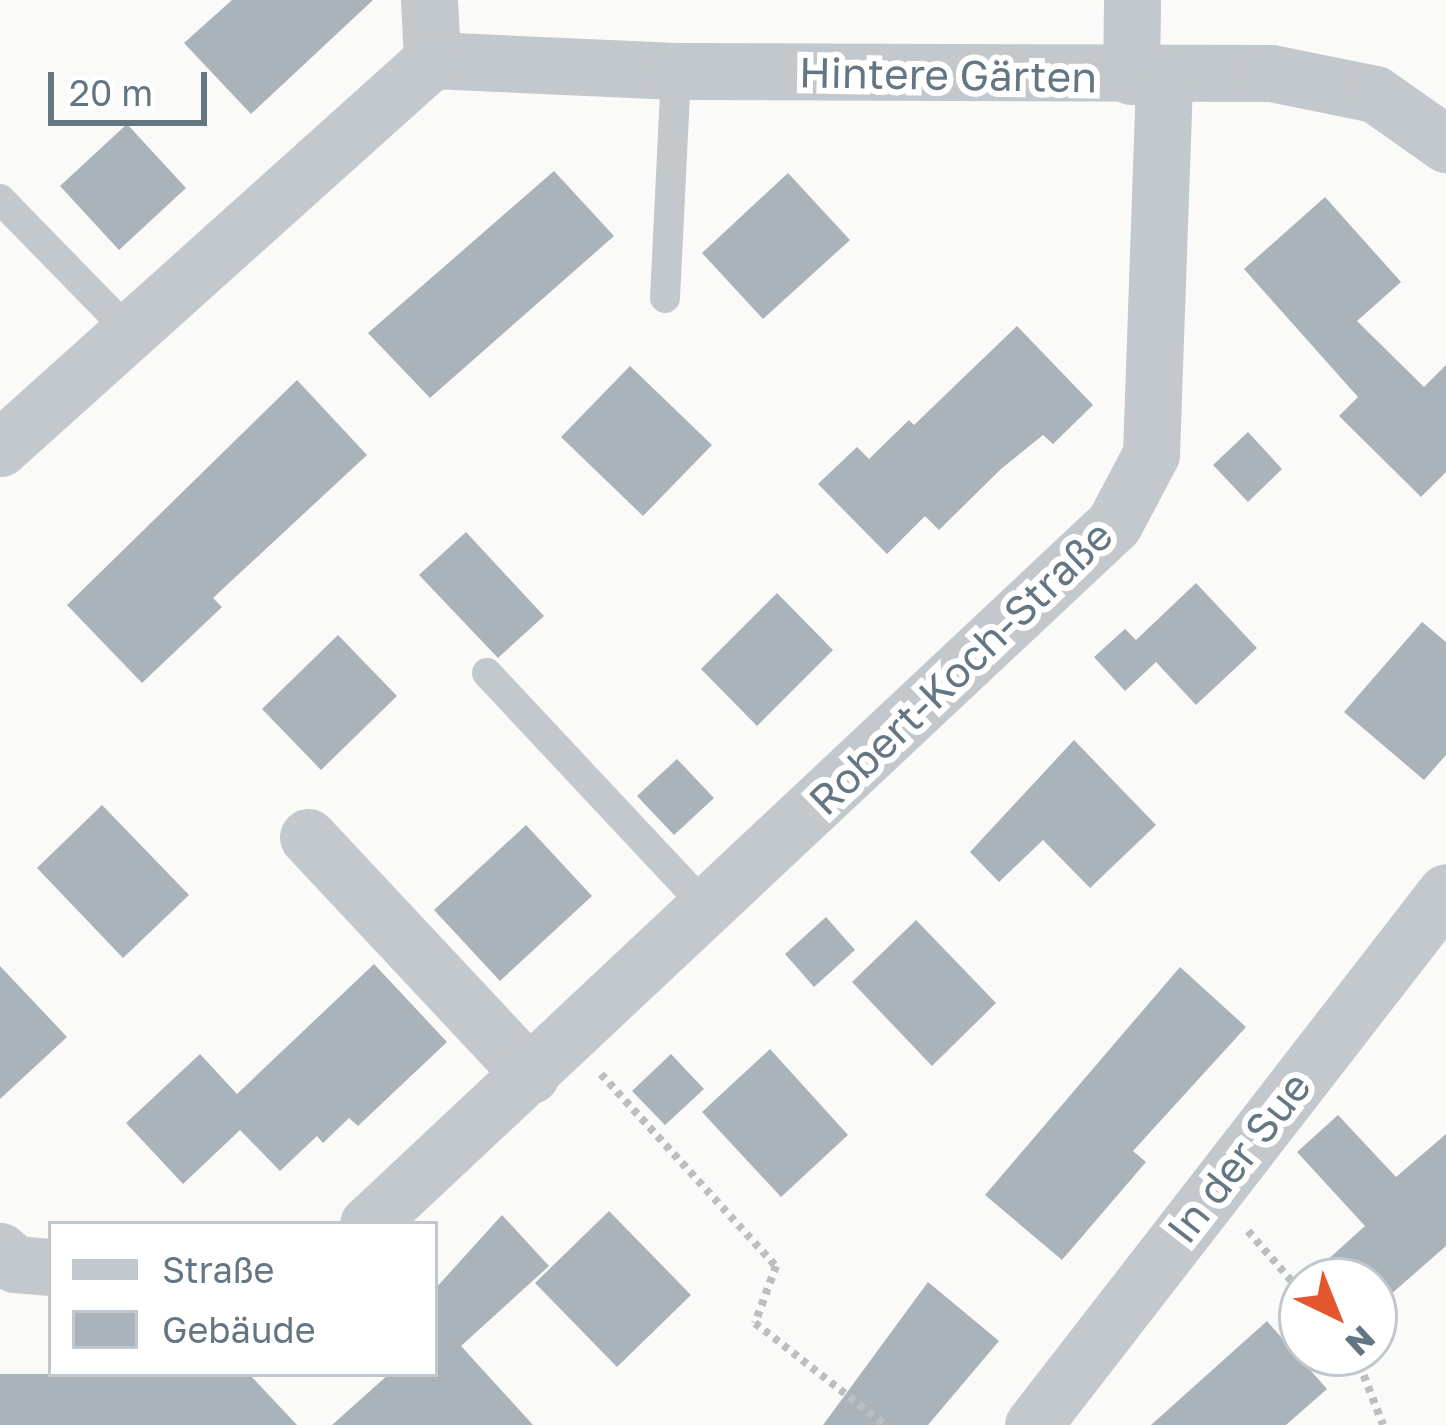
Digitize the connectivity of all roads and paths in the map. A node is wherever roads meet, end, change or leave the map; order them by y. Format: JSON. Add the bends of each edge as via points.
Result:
{"nodes":[{"id":1,"x":429,"y":0,"type":"edge"},
{"id":2,"x":1132,"y":0,"type":"edge"},
{"id":3,"x":432,"y":60,"type":"junction"},
{"id":4,"x":676,"y":71,"type":"junction"},
{"id":5,"x":1148,"y":77,"type":"junction"},
{"id":6,"x":1446,"y":144,"type":"edge"},
{"id":7,"x":0,"y":199,"type":"edge"},
{"id":8,"x":665,"y":298,"type":"dead end"},
{"id":9,"x":130,"y":332,"type":"junction"},
{"id":10,"x":0,"y":448,"type":"edge"},
{"id":11,"x":487,"y":674,"type":"dead end"},
{"id":12,"x":308,"y":837,"type":"dead end"},
{"id":13,"x":1446,"y":892,"type":"edge"},
{"id":14,"x":707,"y":908,"type":"junction"},
{"id":15,"x":550,"y":1057,"type":"junction"},
{"id":16,"x":1211,"y":1189,"type":"junction"},
{"id":17,"x":371,"y":1221,"type":"edge"},
{"id":18,"x":1278,"y":1266,"type":"edge"},
{"id":19,"x":1364,"y":1377,"type":"edge"},
{"id":20,"x":884,"y":1425,"type":"edge"},
{"id":21,"x":1033,"y":1425,"type":"edge"},
{"id":22,"x":1383,"y":1425,"type":"edge"}],
"edges":[{"from":1,"to":3,"type":"street"},
{"from":2,"to":5,"type":"street","name":"Robert-Koch-Straße"},
{"from":3,"to":4,"type":"street","name":"Hintere Gärten"},
{"from":3,"to":9,"type":"street"},
{"from":4,"to":5,"type":"street","name":"Hintere Gärten"},
{"from":4,"to":8,"type":"lane"},
{"from":5,"to":6,"type":"street","name":"Hintere Gärten","via":[[1271,73],[1325,80],[1375,94]]},
{"from":5,"to":14,"type":"street","name":"Robert-Koch-Straße","via":[[1151,454],[1114,524]]},
{"from":7,"to":9,"type":"lane"},
{"from":9,"to":10,"type":"street"},
{"from":11,"to":14,"type":"lane"},
{"from":12,"to":15,"type":"street"},
{"from":13,"to":16,"type":"street","name":"In der Sue"},
{"from":14,"to":15,"type":"street","name":"Robert-Koch-Straße"},
{"from":15,"to":17,"type":"street","name":"Robert-Koch-Straße"},
{"from":15,"to":20,"type":"path","via":[[776,1266],[755,1323]]},
{"from":16,"to":18,"type":"path"},
{"from":16,"to":21,"type":"street","name":"In der Sue"},
{"from":19,"to":22,"type":"path"}]}
